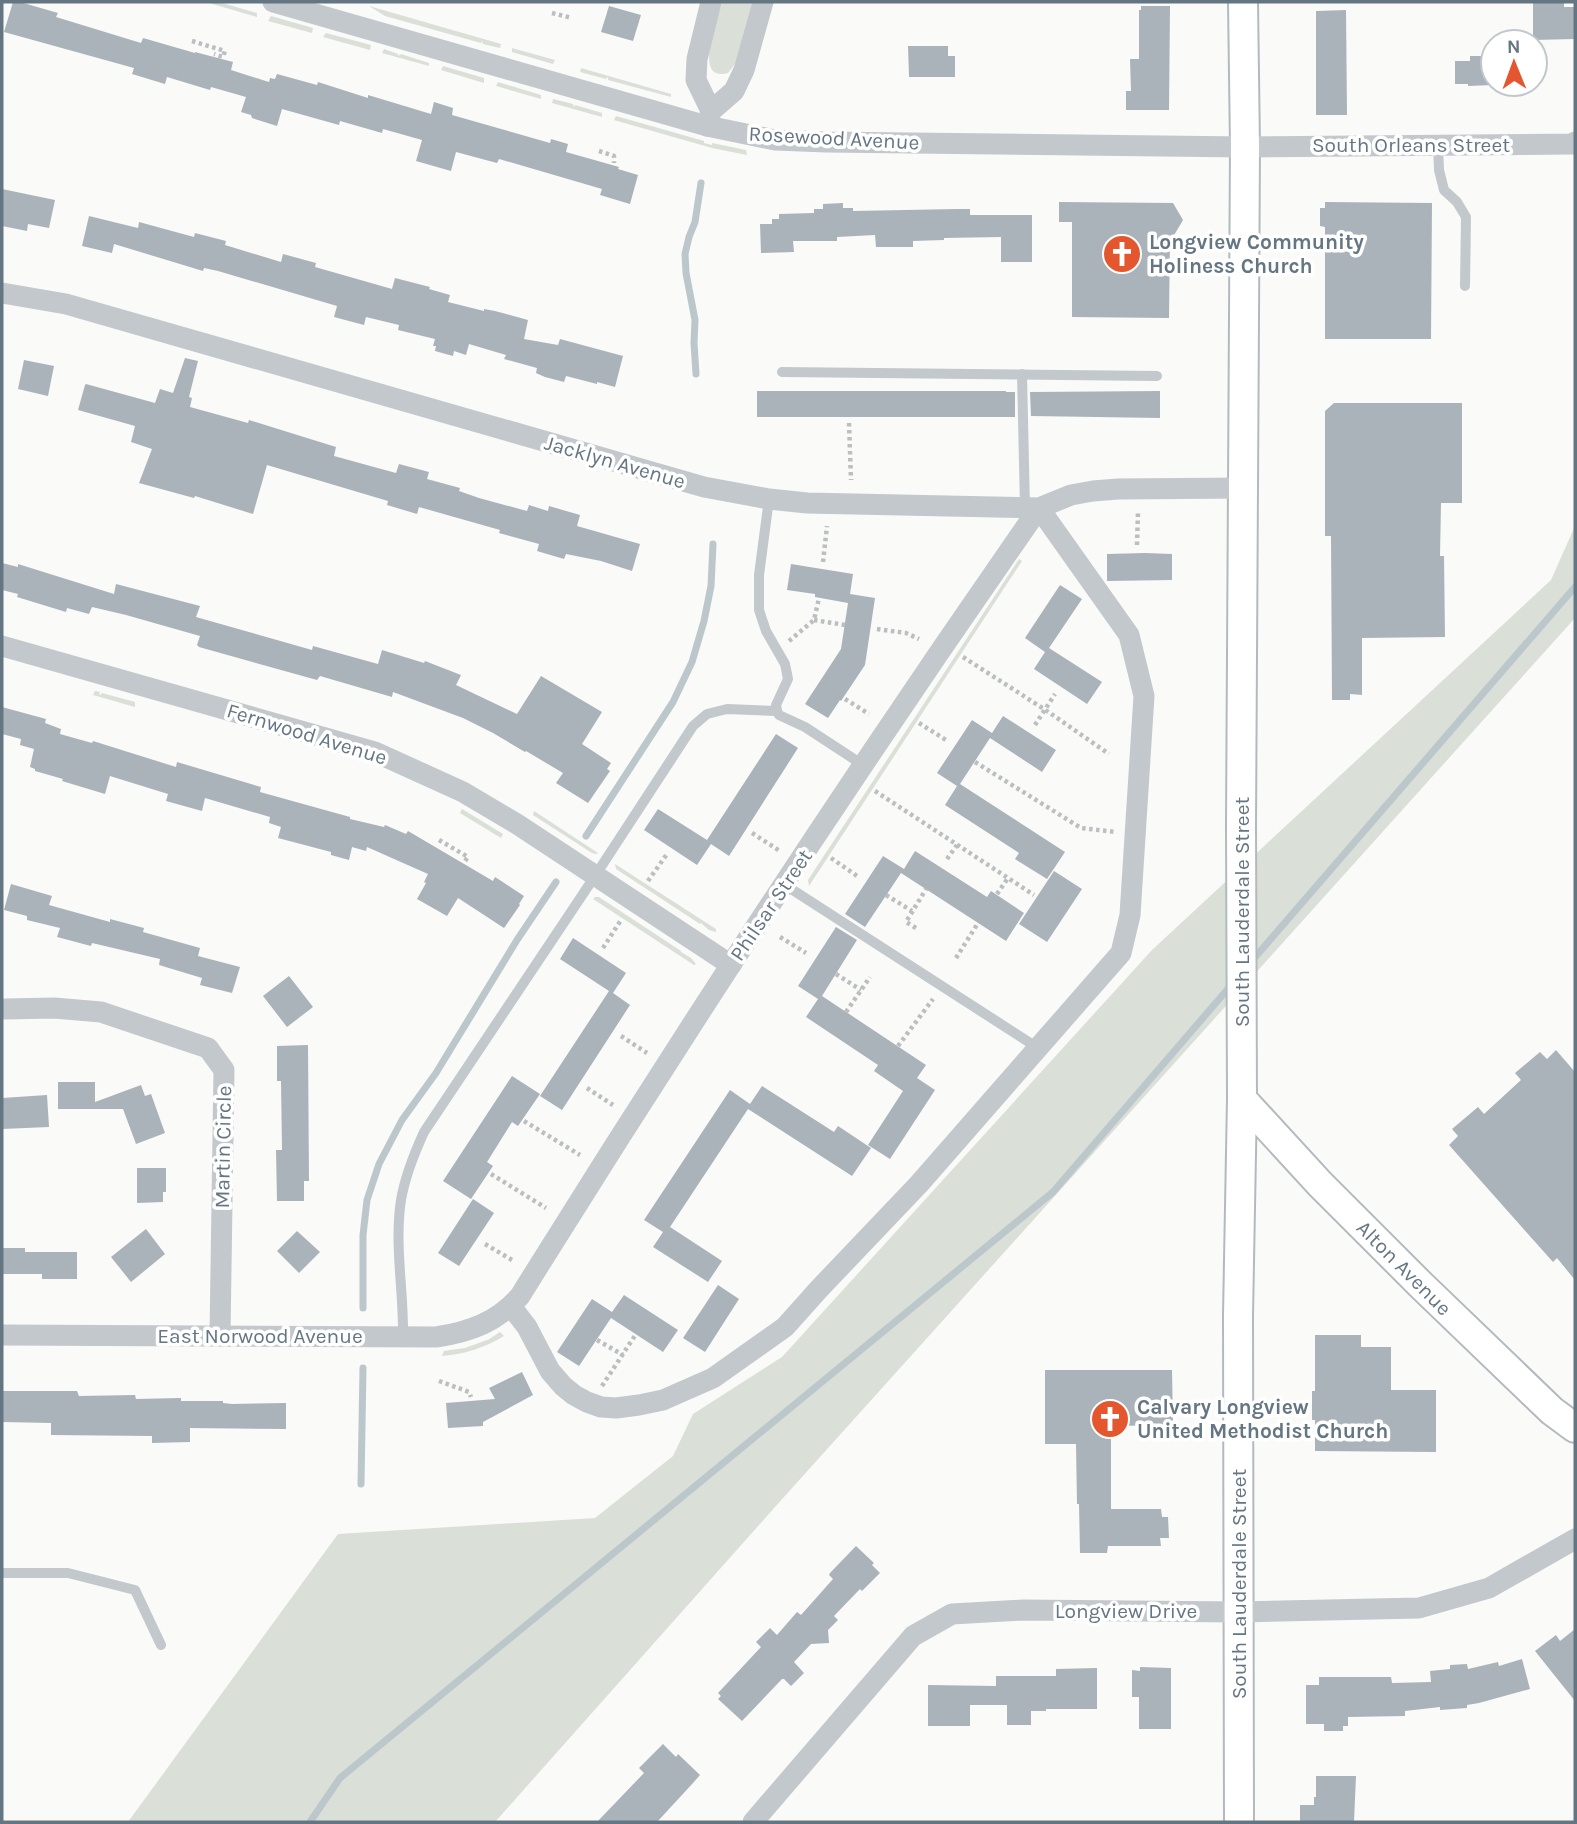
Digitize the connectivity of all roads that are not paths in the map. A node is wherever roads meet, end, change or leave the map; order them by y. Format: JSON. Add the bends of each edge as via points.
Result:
{"nodes":[{"id":1,"x":273,"y":2,"type":"edge"},
{"id":2,"x":711,"y":2,"type":"edge"},
{"id":3,"x":763,"y":2,"type":"edge"},
{"id":4,"x":1243,"y":2,"type":"edge"},
{"id":5,"x":328,"y":10,"type":"edge"},
{"id":6,"x":709,"y":119,"type":"junction"},
{"id":7,"x":1575,"y":142,"type":"edge"},
{"id":8,"x":1438,"y":145,"type":"junction"},
{"id":9,"x":1245,"y":147,"type":"junction"},
{"id":10,"x":1465,"y":286,"type":"dead end"},
{"id":11,"x":2,"y":293,"type":"edge"},
{"id":12,"x":782,"y":372,"type":"dead end"},
{"id":13,"x":1023,"y":374,"type":"junction"},
{"id":14,"x":1157,"y":376,"type":"dead end"},
{"id":15,"x":1244,"y":488,"type":"junction"},
{"id":16,"x":769,"y":499,"type":"junction"},
{"id":17,"x":1032,"y":508,"type":"junction"},
{"id":18,"x":2,"y":646,"type":"edge"},
{"id":19,"x":777,"y":711,"type":"junction"},
{"id":20,"x":863,"y":765,"type":"junction"},
{"id":21,"x":595,"y":877,"type":"junction"},
{"id":22,"x":785,"y":885,"type":"junction"},
{"id":23,"x":731,"y":965,"type":"junction"},
{"id":24,"x":5,"y":1009,"type":"dead end"},
{"id":25,"x":1038,"y":1048,"type":"junction"},
{"id":26,"x":1242,"y":1099,"type":"junction"},
{"id":27,"x":511,"y":1306,"type":"junction"},
{"id":28,"x":2,"y":1335,"type":"edge"},
{"id":29,"x":220,"y":1335,"type":"junction"},
{"id":30,"x":403,"y":1337,"type":"junction"},
{"id":31,"x":1575,"y":1428,"type":"edge"},
{"id":32,"x":1575,"y":1539,"type":"edge"},
{"id":33,"x":2,"y":1573,"type":"edge"},
{"id":34,"x":1239,"y":1612,"type":"junction"},
{"id":35,"x":161,"y":1645,"type":"dead end"},
{"id":36,"x":752,"y":1822,"type":"edge"},
{"id":37,"x":1239,"y":1822,"type":"edge"}],
"edges":[{"from":1,"to":5,"type":"street","name":"Rosewood Avenue"},
{"from":2,"to":6,"type":"street","via":[[696,80]]},
{"from":3,"to":6,"type":"street","via":[[734,92]]},
{"from":4,"to":9,"type":"street","name":"South Lauderdale Street"},
{"from":5,"to":6,"type":"street","name":"Rosewood Avenue","via":[[569,86]]},
{"from":6,"to":9,"type":"street","name":"Rosewood Avenue","via":[[754,137],[809,141]]},
{"from":7,"to":8,"type":"street","name":"South Orleans Street"},
{"from":8,"to":9,"type":"street","name":"South Orleans Street"},
{"from":8,"to":10,"type":"lane","via":[[1444,190],[1465,217]]},
{"from":9,"to":15,"type":"street","name":"South Lauderdale Street"},
{"from":11,"to":16,"type":"street","name":"Jacklyn Avenue","via":[[66,304],[704,487]]},
{"from":12,"to":13,"type":"lane"},
{"from":13,"to":14,"type":"lane"},
{"from":13,"to":17,"type":"lane"},
{"from":15,"to":17,"type":"street","name":"Jacklyn Avenue","via":[[1093,491]]},
{"from":15,"to":26,"type":"street","name":"South Lauderdale Street"},
{"from":16,"to":17,"type":"street","name":"Jacklyn Avenue"},
{"from":16,"to":19,"type":"lane","via":[[759,610],[788,679]]},
{"from":17,"to":20,"type":"street","name":"Philsar Street"},
{"from":17,"to":25,"type":"street","via":[[1129,635],[1144,696],[1130,915],[1121,953]]},
{"from":18,"to":21,"type":"street","name":"Fernwood Avenue","via":[[375,752],[463,792]]},
{"from":19,"to":20,"type":"lane"},
{"from":19,"to":21,"type":"lane","via":[[727,709],[707,714],[693,726]]},
{"from":20,"to":22,"type":"street","name":"Philsar Street"},
{"from":21,"to":23,"type":"street","name":"Fernwood Avenue"},
{"from":21,"to":30,"type":"lane","via":[[424,1132],[412,1157],[401,1202],[399,1241]]},
{"from":22,"to":23,"type":"street","name":"Philsar Street"},
{"from":22,"to":25,"type":"lane"},
{"from":23,"to":27,"type":"street","name":"Philsar Street"},
{"from":24,"to":29,"type":"street","name":"Martin Circle","via":[[101,1012],[208,1048],[225,1070]]},
{"from":25,"to":27,"type":"street","via":[[785,1327],[713,1378],[663,1400],[601,1407],[563,1386]]},
{"from":26,"to":31,"type":"street","name":"Alton Avenue","via":[[1420,1284]]},
{"from":26,"to":34,"type":"street","name":"South Lauderdale Street"},
{"from":27,"to":30,"type":"street","name":"East Norwood Avenue","via":[[467,1332]]},
{"from":28,"to":29,"type":"street","name":"East Norwood Avenue"},
{"from":29,"to":30,"type":"street","name":"East Norwood Avenue"},
{"from":32,"to":34,"type":"street","name":"Longview Drive","via":[[1489,1588],[1419,1608]]},
{"from":33,"to":35,"type":"lane","via":[[68,1573],[135,1590]]},
{"from":34,"to":36,"type":"street","name":"Longview Drive","via":[[1023,1610],[952,1614],[913,1636]]},
{"from":34,"to":37,"type":"street","name":"South Lauderdale Street"}]}
